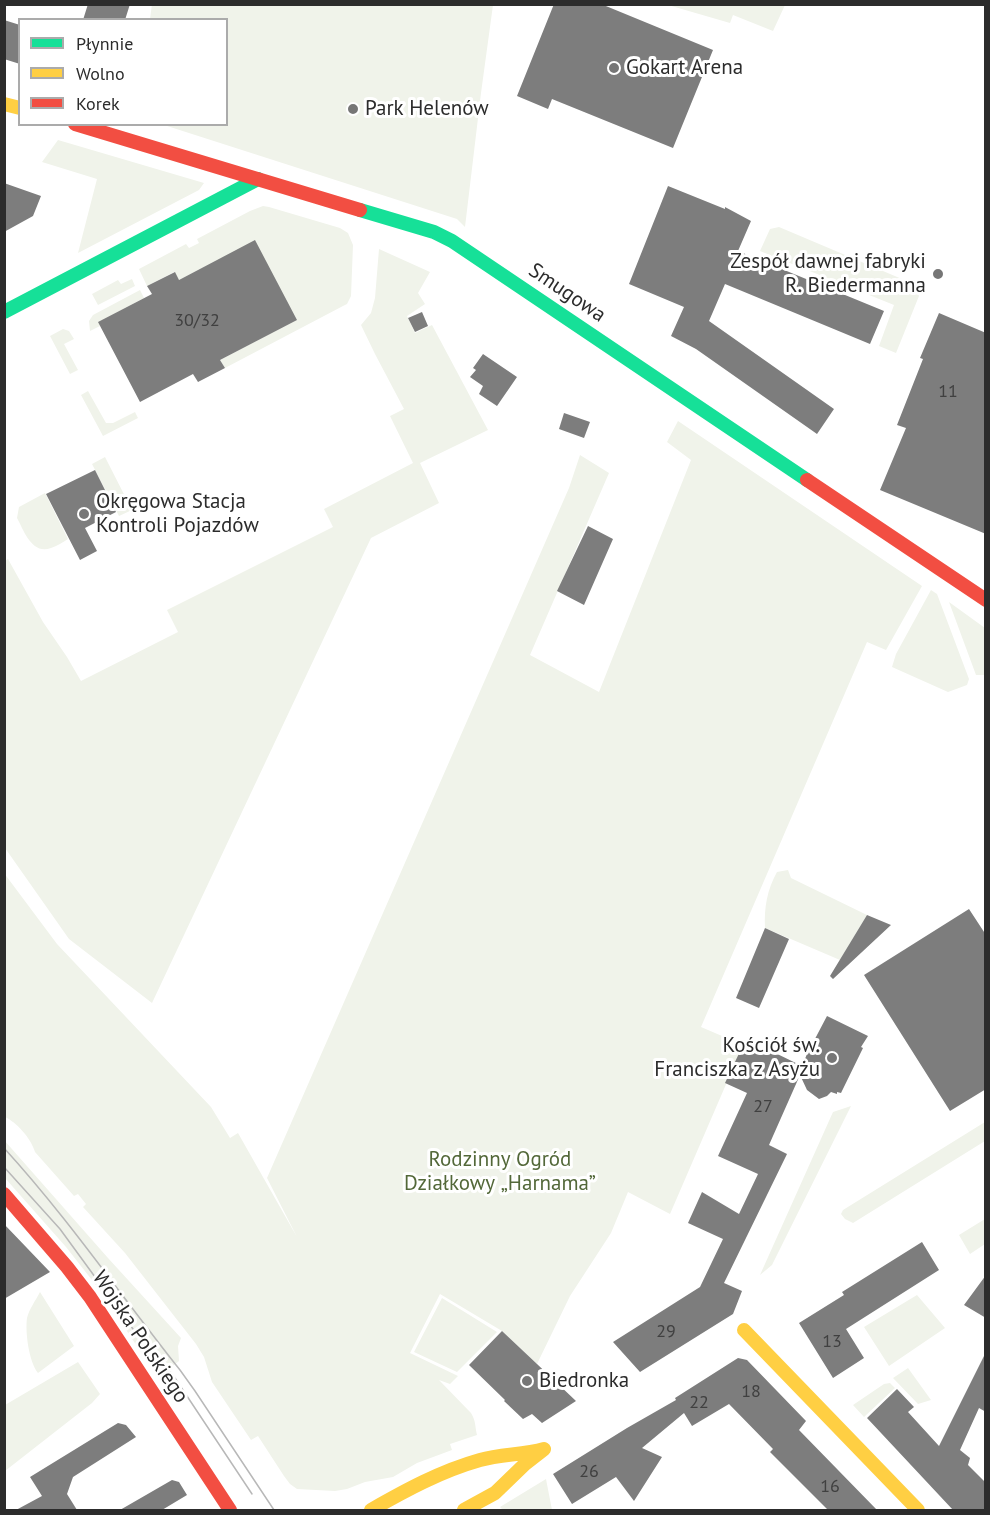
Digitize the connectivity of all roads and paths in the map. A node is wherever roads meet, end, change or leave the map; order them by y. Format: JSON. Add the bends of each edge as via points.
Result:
{"nodes":[{"id":1,"x":82,"y":126,"type":"edge"},
{"id":2,"x":258,"y":179,"type":"junction"},
{"id":3,"x":4,"y":312,"type":"edge"},
{"id":4,"x":986,"y":600,"type":"edge"},
{"id":5,"x":4,"y":1194,"type":"edge"},
{"id":6,"x":744,"y":1330,"type":"dead end"},
{"id":7,"x":230,"y":1510,"type":"edge"},
{"id":8,"x":371,"y":1510,"type":"edge"},
{"id":9,"x":464,"y":1510,"type":"edge"},
{"id":10,"x":918,"y":1510,"type":"edge"}],
"edges":[{"from":1,"to":2,"type":"street","name":"Smugowa"},
{"from":2,"to":3,"type":"street"},
{"from":2,"to":4,"type":"street","name":"Smugowa","via":[[434,232],[452,241]]},
{"from":5,"to":7,"type":"street","name":"Wojska Polskiego","via":[[90,1296]]},
{"from":6,"to":10,"type":"street"},
{"from":8,"to":9,"type":"street","via":[[438,1474],[480,1460],[544,1449],[495,1493]]}]}
